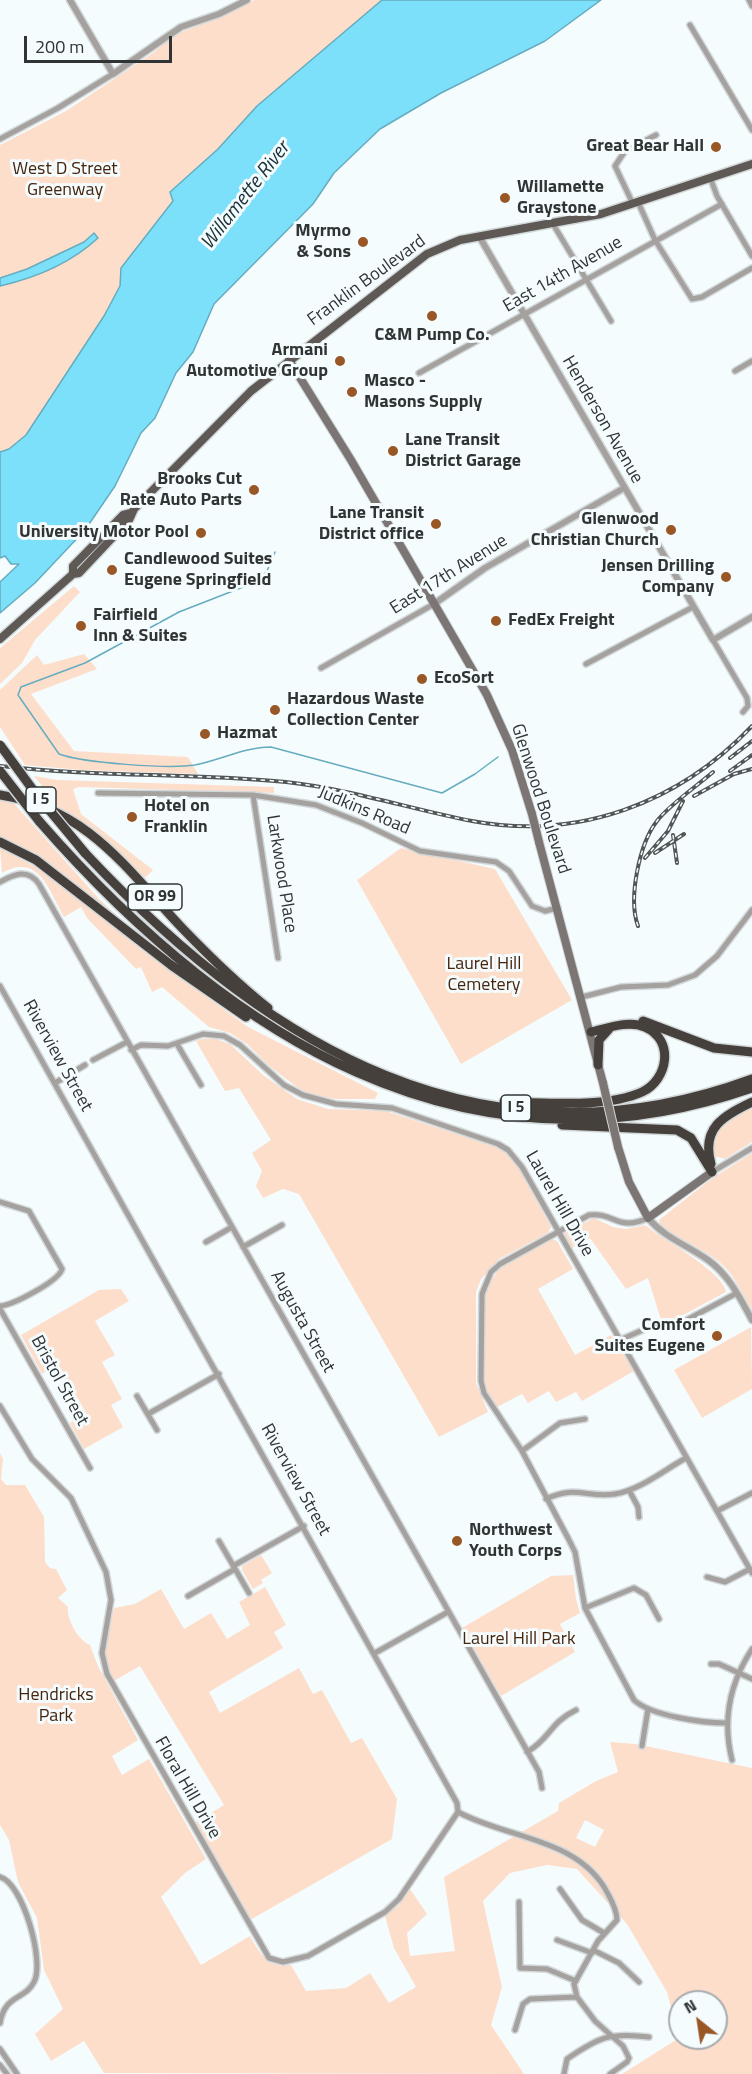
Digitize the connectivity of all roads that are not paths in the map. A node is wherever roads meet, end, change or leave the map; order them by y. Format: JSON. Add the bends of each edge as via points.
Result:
{"nodes":[{"id":1,"x":70,"y":0,"type":"edge"},
{"id":2,"x":247,"y":0,"type":"edge"},
{"id":3,"x":749,"y":0,"type":"edge"},
{"id":4,"x":752,"y":6,"type":"edge"},
{"id":5,"x":690,"y":25,"type":"dead end"},
{"id":6,"x":113,"y":74,"type":"junction"},
{"id":7,"x":752,"y":130,"type":"edge"},
{"id":8,"x":656,"y":135,"type":"dead end"},
{"id":9,"x":0,"y":139,"type":"edge"},
{"id":10,"x":752,"y":164,"type":"edge"},
{"id":11,"x":710,"y":177,"type":"junction"},
{"id":12,"x":636,"y":203,"type":"junction"},
{"id":13,"x":722,"y":204,"type":"junction"},
{"id":14,"x":553,"y":224,"type":"junction"},
{"id":15,"x":479,"y":236,"type":"junction"},
{"id":16,"x":655,"y":240,"type":"junction"},
{"id":17,"x":752,"y":256,"type":"edge"},
{"id":18,"x":752,"y":268,"type":"edge"},
{"id":19,"x":586,"y":279,"type":"junction"},
{"id":20,"x":524,"y":315,"type":"junction"},
{"id":21,"x":611,"y":321,"type":"dead end"},
{"id":22,"x":289,"y":360,"type":"junction"},
{"id":23,"x":752,"y":361,"type":"edge"},
{"id":24,"x":735,"y":370,"type":"dead end"},
{"id":25,"x":419,"y":373,"type":"dead end"},
{"id":26,"x":624,"y":488,"type":"junction"},
{"id":27,"x":434,"y":604,"type":"junction"},
{"id":28,"x":693,"y":607,"type":"junction"},
{"id":29,"x":752,"y":617,"type":"edge"},
{"id":30,"x":0,"y":639,"type":"edge"},
{"id":31,"x":712,"y":640,"type":"junction"},
{"id":32,"x":586,"y":664,"type":"dead end"},
{"id":33,"x":321,"y":668,"type":"dead end"},
{"id":34,"x":743,"y":712,"type":"dead end"},
{"id":35,"x":0,"y":745,"type":"edge"},
{"id":36,"x":0,"y":771,"type":"edge"},
{"id":37,"x":98,"y":793,"type":"dead end"},
{"id":38,"x":0,"y":795,"type":"edge"},
{"id":39,"x":253,"y":795,"type":"junction"},
{"id":40,"x":0,"y":842,"type":"edge"},
{"id":41,"x":0,"y":882,"type":"edge"},
{"id":42,"x":558,"y":908,"type":"junction"},
{"id":43,"x":752,"y":910,"type":"edge"},
{"id":44,"x":278,"y":958,"type":"dead end"},
{"id":45,"x":0,"y":986,"type":"edge"},
{"id":46,"x":582,"y":997,"type":"junction"},
{"id":47,"x":612,"y":1027,"type":"junction"},
{"id":48,"x":292,"y":1029,"type":"junction"},
{"id":49,"x":590,"y":1030,"type":"junction"},
{"id":50,"x":278,"y":1031,"type":"junction"},
{"id":51,"x":126,"y":1041,"type":"junction"},
{"id":52,"x":177,"y":1044,"type":"junction"},
{"id":53,"x":131,"y":1050,"type":"junction"},
{"id":54,"x":752,"y":1052,"type":"edge"},
{"id":55,"x":93,"y":1060,"type":"dead end"},
{"id":56,"x":85,"y":1065,"type":"dead end"},
{"id":57,"x":598,"y":1065,"type":"junction"},
{"id":58,"x":752,"y":1079,"type":"edge"},
{"id":59,"x":55,"y":1083,"type":"junction"},
{"id":60,"x":201,"y":1085,"type":"dead end"},
{"id":61,"x":752,"y":1088,"type":"edge"},
{"id":62,"x":472,"y":1101,"type":"junction"},
{"id":63,"x":752,"y":1102,"type":"edge"},
{"id":64,"x":545,"y":1120,"type":"junction"},
{"id":65,"x":752,"y":1148,"type":"edge"},
{"id":66,"x":712,"y":1172,"type":"junction"},
{"id":67,"x":0,"y":1202,"type":"edge"},
{"id":68,"x":648,"y":1218,"type":"junction"},
{"id":69,"x":282,"y":1225,"type":"dead end"},
{"id":70,"x":232,"y":1227,"type":"junction"},
{"id":71,"x":558,"y":1232,"type":"junction"},
{"id":72,"x":206,"y":1242,"type":"dead end"},
{"id":73,"x":243,"y":1246,"type":"junction"},
{"id":74,"x":737,"y":1293,"type":"junction"},
{"id":75,"x":0,"y":1308,"type":"edge"},
{"id":76,"x":752,"y":1320,"type":"edge"},
{"id":77,"x":620,"y":1340,"type":"junction"},
{"id":78,"x":219,"y":1374,"type":"junction"},
{"id":79,"x":137,"y":1396,"type":"dead end"},
{"id":80,"x":0,"y":1406,"type":"edge"},
{"id":81,"x":148,"y":1414,"type":"junction"},
{"id":82,"x":585,"y":1419,"type":"dead end"},
{"id":83,"x":157,"y":1430,"type":"dead end"},
{"id":84,"x":522,"y":1451,"type":"junction"},
{"id":85,"x":686,"y":1458,"type":"junction"},
{"id":86,"x":90,"y":1468,"type":"dead end"},
{"id":87,"x":629,"y":1490,"type":"junction"},
{"id":88,"x":752,"y":1493,"type":"edge"},
{"id":89,"x":546,"y":1499,"type":"junction"},
{"id":90,"x":717,"y":1511,"type":"junction"},
{"id":91,"x":639,"y":1517,"type":"dead end"},
{"id":92,"x":304,"y":1526,"type":"junction"},
{"id":93,"x":219,"y":1541,"type":"dead end"},
{"id":94,"x":234,"y":1567,"type":"junction"},
{"id":95,"x":751,"y":1571,"type":"edge"},
{"id":96,"x":707,"y":1577,"type":"dead end"},
{"id":97,"x":249,"y":1593,"type":"dead end"},
{"id":98,"x":188,"y":1596,"type":"dead end"},
{"id":99,"x":585,"y":1608,"type":"junction"},
{"id":100,"x":448,"y":1612,"type":"junction"},
{"id":101,"x":659,"y":1619,"type":"dead end"},
{"id":102,"x":752,"y":1649,"type":"edge"},
{"id":103,"x":375,"y":1653,"type":"junction"},
{"id":104,"x":711,"y":1664,"type":"dead end"},
{"id":105,"x":738,"y":1673,"type":"junction"},
{"id":106,"x":752,"y":1679,"type":"edge"},
{"id":107,"x":648,"y":1709,"type":"junction"},
{"id":108,"x":576,"y":1710,"type":"dead end"},
{"id":109,"x":726,"y":1723,"type":"junction"},
{"id":110,"x":642,"y":1746,"type":"dead end"},
{"id":111,"x":527,"y":1752,"type":"junction"},
{"id":112,"x":732,"y":1760,"type":"dead end"},
{"id":113,"x":542,"y":1788,"type":"dead end"},
{"id":114,"x":458,"y":1812,"type":"junction"},
{"id":115,"x":0,"y":1877,"type":"edge"},
{"id":116,"x":561,"y":1889,"type":"dead end"},
{"id":117,"x":519,"y":1902,"type":"dead end"},
{"id":118,"x":604,"y":1933,"type":"junction"},
{"id":119,"x":557,"y":1940,"type":"dead end"},
{"id":120,"x":592,"y":1952,"type":"junction"},
{"id":121,"x":576,"y":1981,"type":"junction"},
{"id":122,"x":639,"y":1982,"type":"dead end"},
{"id":123,"x":577,"y":1997,"type":"junction"},
{"id":124,"x":0,"y":2024,"type":"edge"},
{"id":125,"x":515,"y":2031,"type":"dead end"},
{"id":126,"x":609,"y":2035,"type":"junction"},
{"id":127,"x":649,"y":2037,"type":"dead end"},
{"id":128,"x":0,"y":2049,"type":"edge"},
{"id":129,"x":0,"y":2065,"type":"edge"},
{"id":130,"x":7,"y":2074,"type":"edge"},
{"id":131,"x":17,"y":2074,"type":"edge"},
{"id":132,"x":564,"y":2074,"type":"edge"},
{"id":133,"x":610,"y":2074,"type":"edge"}],
"edges":[{"from":1,"to":6,"type":"street"},
{"from":2,"to":6,"type":"street","via":[[181,27]]},
{"from":3,"to":4,"type":"street"},
{"from":5,"to":7,"type":"street"},
{"from":6,"to":9,"type":"street"},
{"from":8,"to":12,"type":"street","via":[[625,151],[616,164]]},
{"from":10,"to":11,"type":"main road","name":"Franklin Boulevard"},
{"from":11,"to":12,"type":"main road","name":"Franklin Boulevard"},
{"from":11,"to":13,"type":"street"},
{"from":12,"to":14,"type":"main road","name":"Franklin Boulevard"},
{"from":12,"to":16,"type":"street"},
{"from":13,"to":16,"type":"street","name":"East 14th Avenue"},
{"from":13,"to":17,"type":"street"},
{"from":14,"to":15,"type":"main road","name":"Franklin Boulevard"},
{"from":14,"to":19,"type":"street"},
{"from":15,"to":20,"type":"street","name":"Henderson Avenue"},
{"from":15,"to":22,"type":"main road","name":"Franklin Boulevard","via":[[427,254]]},
{"from":16,"to":18,"type":"street","via":[[692,298],[702,297]]},
{"from":16,"to":19,"type":"street","name":"East 14th Avenue"},
{"from":19,"to":20,"type":"street","name":"East 14th Avenue"},
{"from":19,"to":21,"type":"street"},
{"from":20,"to":25,"type":"street","name":"East 14th Avenue"},
{"from":20,"to":26,"type":"street","name":"Henderson Avenue"},
{"from":22,"to":27,"type":"main road","name":"Glenwood Boulevard"},
{"from":22,"to":30,"type":"main road","name":"Franklin Boulevard","via":[[227,413],[79,573],[73,574]]},
{"from":23,"to":24,"type":"street"},
{"from":26,"to":27,"type":"street","name":"East 17th Avenue","via":[[485,568]]},
{"from":26,"to":28,"type":"street","name":"Henderson Avenue"},
{"from":27,"to":33,"type":"street","name":"East 17th Avenue"},
{"from":27,"to":42,"type":"main road","name":"Glenwood Boulevard","bridge":true,"via":[[500,722],[532,814]]},
{"from":28,"to":31,"type":"street","name":"Henderson Avenue"},
{"from":28,"to":32,"type":"street"},
{"from":29,"to":31,"type":"street"},
{"from":31,"to":34,"type":"street","name":"Henderson Avenue","via":[[747,698]]},
{"from":35,"to":48,"type":"highway","number":"I 5","bridge":true,"via":[[84,853],[121,891],[185,950]]},
{"from":36,"to":50,"type":"highway","number":"I 5","bridge":true,"via":[[76,863],[138,925],[220,992]]},
{"from":37,"to":39,"type":"street","name":"Judkins Road"},
{"from":38,"to":48,"type":"highway","number":"OR 99","via":[[45,807],[90,832],[216,962]]},
{"from":39,"to":42,"type":"street","name":"Judkins Road","via":[[316,805],[420,850],[496,862],[509,871],[532,906],[538,910]]},
{"from":39,"to":44,"type":"street","name":"Larkwood Place"},
{"from":40,"to":50,"type":"highway","number":"OR 99","via":[[36,860],[216,997],[259,1025]]},
{"from":41,"to":51,"type":"street","name":"Augusta Street","via":[[16,874],[29,875],[39,884]]},
{"from":42,"to":46,"type":"main road","name":"Glenwood Boulevard"},
{"from":43,"to":46,"type":"street","via":[[717,956],[695,975],[668,985],[621,987]]},
{"from":45,"to":59,"type":"street","name":"Riverview Street"},
{"from":46,"to":49,"type":"main road","name":"Glenwood Boulevard"},
{"from":47,"to":49,"type":"highway"},
{"from":47,"to":57,"type":"highway","via":[[599,1040]]},
{"from":47,"to":62,"type":"highway","via":[[638,1025],[660,1041],[665,1054],[663,1070],[644,1091],[574,1103]]},
{"from":48,"to":62,"type":"highway","number":"I 5","via":[[389,1079]]},
{"from":49,"to":54,"type":"highway","via":[[614,1021],[636,1020],[699,1043]]},
{"from":49,"to":57,"type":"main road","name":"Glenwood Boulevard"},
{"from":50,"to":64,"type":"highway","number":"I 5","via":[[353,1073],[420,1098],[483,1113]]},
{"from":51,"to":53,"type":"street","name":"Augusta Street"},
{"from":51,"to":55,"type":"street"},
{"from":52,"to":53,"type":"street","name":"Laurel Hill Drive","via":[[141,1045]]},
{"from":52,"to":60,"type":"street"},
{"from":52,"to":71,"type":"street","name":"Laurel Hill Drive","via":[[203,1034],[225,1036],[284,1085],[303,1095],[336,1104],[392,1108],[498,1144],[515,1157]]},
{"from":53,"to":70,"type":"street","name":"Augusta Street"},
{"from":56,"to":59,"type":"street"},
{"from":57,"to":68,"type":"main road","name":"Glenwood Boulevard","bridge":true,"via":[[632,1190]]},
{"from":58,"to":62,"type":"highway","number":"I 5","via":[[697,1096],[614,1109],[532,1110]]},
{"from":59,"to":78,"type":"street","name":"Riverview Street"},
{"from":61,"to":64,"type":"highway","number":"I 5","via":[[709,1103],[654,1114]]},
{"from":63,"to":66,"type":"highway","via":[[728,1114],[712,1130],[707,1146]]},
{"from":64,"to":66,"type":"highway","via":[[581,1128],[677,1130],[691,1138]]},
{"from":65,"to":66,"type":"street"},
{"from":66,"to":68,"type":"main road"},
{"from":67,"to":75,"type":"street","via":[[29,1211],[62,1269],[55,1279]]},
{"from":68,"to":71,"type":"street","via":[[629,1224],[603,1215],[589,1215]]},
{"from":68,"to":74,"type":"street","via":[[664,1234],[711,1262]]},
{"from":69,"to":73,"type":"street"},
{"from":70,"to":72,"type":"street"},
{"from":70,"to":73,"type":"street","name":"Augusta Street"},
{"from":71,"to":77,"type":"street","name":"Laurel Hill Drive"},
{"from":71,"to":84,"type":"street","via":[[500,1264],[491,1272],[482,1294],[484,1393]]},
{"from":73,"to":100,"type":"street","name":"Augusta Street"},
{"from":74,"to":76,"type":"street"},
{"from":74,"to":77,"type":"street","via":[[681,1323],[645,1329]]},
{"from":75,"to":86,"type":"street","name":"Bristol Street"},
{"from":77,"to":85,"type":"street","name":"Laurel Hill Drive"},
{"from":78,"to":81,"type":"street"},
{"from":78,"to":92,"type":"street","name":"Riverview Street"},
{"from":79,"to":81,"type":"street"},
{"from":80,"to":114,"type":"street","name":"Floral Hill Drive","via":[[24,1449],[61,1486],[87,1529],[111,1585],[102,1648],[107,1674],[269,1958],[283,1962],[308,1956],[385,1912],[399,1899]]},
{"from":81,"to":83,"type":"street"},
{"from":82,"to":84,"type":"street","via":[[560,1423]]},
{"from":84,"to":89,"type":"street"},
{"from":85,"to":87,"type":"street"},
{"from":85,"to":90,"type":"street","name":"Laurel Hill Drive"},
{"from":87,"to":89,"type":"street","via":[[605,1495],[568,1491]]},
{"from":87,"to":91,"type":"street","via":[[639,1507]]},
{"from":88,"to":90,"type":"street"},
{"from":89,"to":99,"type":"street","via":[[575,1552]]},
{"from":90,"to":95,"type":"street","name":"Laurel Hill Drive"},
{"from":92,"to":94,"type":"street"},
{"from":92,"to":103,"type":"street","name":"Riverview Street"},
{"from":93,"to":94,"type":"street"},
{"from":94,"to":97,"type":"street"},
{"from":94,"to":98,"type":"street"},
{"from":95,"to":96,"type":"street","name":"Laurel Hill Drive","via":[[725,1582]]},
{"from":99,"to":101,"type":"street","via":[[634,1588],[646,1595]]},
{"from":99,"to":107,"type":"street","via":[[630,1695]]},
{"from":100,"to":103,"type":"street"},
{"from":100,"to":111,"type":"street","name":"Augusta Street"},
{"from":102,"to":105,"type":"street"},
{"from":103,"to":114,"type":"street","name":"Riverview Street","via":[[458,1803]]},
{"from":104,"to":105,"type":"street"},
{"from":105,"to":106,"type":"street"},
{"from":105,"to":109,"type":"street"},
{"from":107,"to":109,"type":"street","via":[[697,1721]]},
{"from":107,"to":110,"type":"street"},
{"from":108,"to":111,"type":"street","via":[[555,1722],[545,1739]]},
{"from":109,"to":112,"type":"street"},
{"from":111,"to":113,"type":"street","name":"Augusta Street","via":[[540,1774]]},
{"from":114,"to":118,"type":"street","via":[[529,1837],[586,1864],[617,1912],[617,1920]]},
{"from":115,"to":124,"type":"street","via":[[10,1882],[27,1915],[37,1969],[34,1982],[9,2002]]},
{"from":116,"to":118,"type":"street","via":[[582,1920]]},
{"from":117,"to":121,"type":"street","via":[[520,1968],[547,1969]]},
{"from":118,"to":120,"type":"street"},
{"from":119,"to":120,"type":"street"},
{"from":120,"to":121,"type":"street"},
{"from":120,"to":122,"type":"street","via":[[619,1963]]},
{"from":121,"to":123,"type":"street"},
{"from":123,"to":125,"type":"street","via":[[530,1999],[523,2004]]},
{"from":123,"to":126,"type":"street"},
{"from":126,"to":127,"type":"street"},
{"from":126,"to":132,"type":"street","via":[[567,2059]]},
{"from":126,"to":133,"type":"street","via":[[623,2046],[629,2058]]},
{"from":128,"to":131,"type":"street"},
{"from":129,"to":130,"type":"street"}]}
